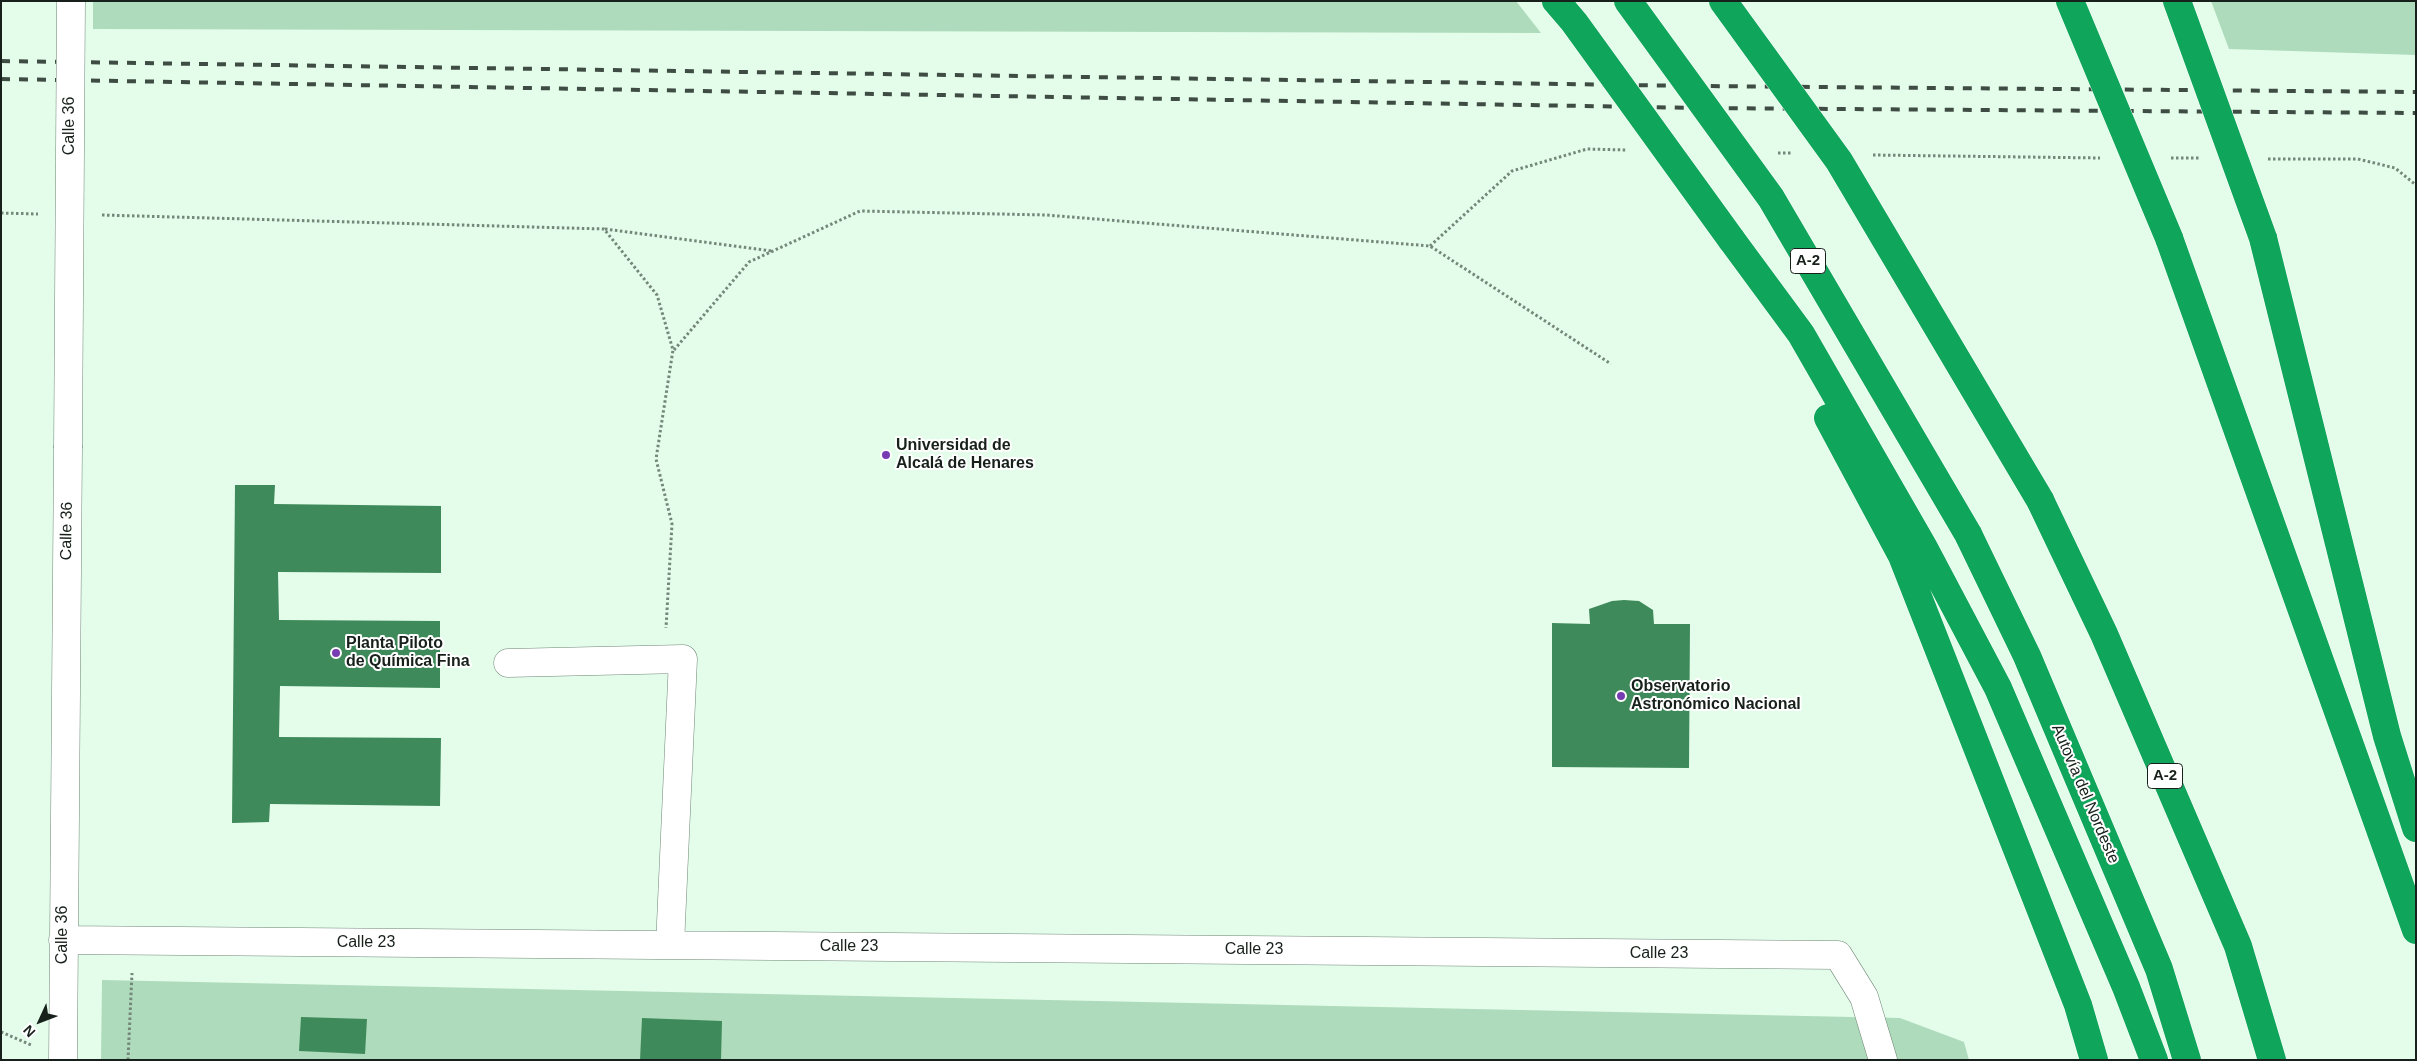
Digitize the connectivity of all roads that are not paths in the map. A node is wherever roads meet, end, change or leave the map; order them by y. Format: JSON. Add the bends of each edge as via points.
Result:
{"nodes":[{"id":1,"x":71,"y":1,"type":"edge"},
{"id":2,"x":1556,"y":1,"type":"edge"},
{"id":3,"x":1628,"y":1,"type":"edge"},
{"id":4,"x":1723,"y":1,"type":"edge"},
{"id":5,"x":2070,"y":1,"type":"edge"},
{"id":6,"x":2176,"y":1,"type":"edge"},
{"id":7,"x":1913,"y":552,"type":"junction"},
{"id":8,"x":508,"y":664,"type":"dead end"},
{"id":9,"x":2416,"y":828,"type":"edge"},
{"id":10,"x":2416,"y":930,"type":"edge"},
{"id":11,"x":63,"y":940,"type":"junction"},
{"id":12,"x":670,"y":945,"type":"junction"},
{"id":13,"x":63,"y":1060,"type":"edge"},
{"id":14,"x":1883,"y":1060,"type":"edge"},
{"id":15,"x":2094,"y":1060,"type":"edge"},
{"id":16,"x":2154,"y":1060,"type":"edge"},
{"id":17,"x":2186,"y":1060,"type":"edge"},
{"id":18,"x":2272,"y":1060,"type":"edge"}],
"edges":[{"from":1,"to":11,"type":"street","name":"Calle 36","bridge":true},
{"from":2,"to":7,"type":"highway","bridge":true,"via":[[1731,240]]},
{"from":3,"to":17,"type":"highway","name":"Autovía del Nordeste","number":"A-2","bridge":true,"via":[[1771,198],[1968,534],[2027,656],[2159,969]]},
{"from":4,"to":18,"type":"highway","number":"A-2","bridge":true,"via":[[1839,161],[2040,500],[2104,634],[2238,946]]},
{"from":5,"to":10,"type":"highway","bridge":true,"via":[[2169,238]]},
{"from":6,"to":9,"type":"highway","bridge":true,"via":[[2263,238],[2387,736]]},
{"from":7,"to":15,"type":"highway","via":[[2078,1005]]},
{"from":7,"to":16,"type":"highway","via":[[1998,688]]},
{"from":8,"to":12,"type":"street","via":[[684,658]]},
{"from":11,"to":12,"type":"street","name":"Calle 23"},
{"from":11,"to":13,"type":"street","name":"Calle 36"},
{"from":12,"to":14,"type":"street","name":"Calle 23","via":[[1838,955],[1864,997]]}]}
